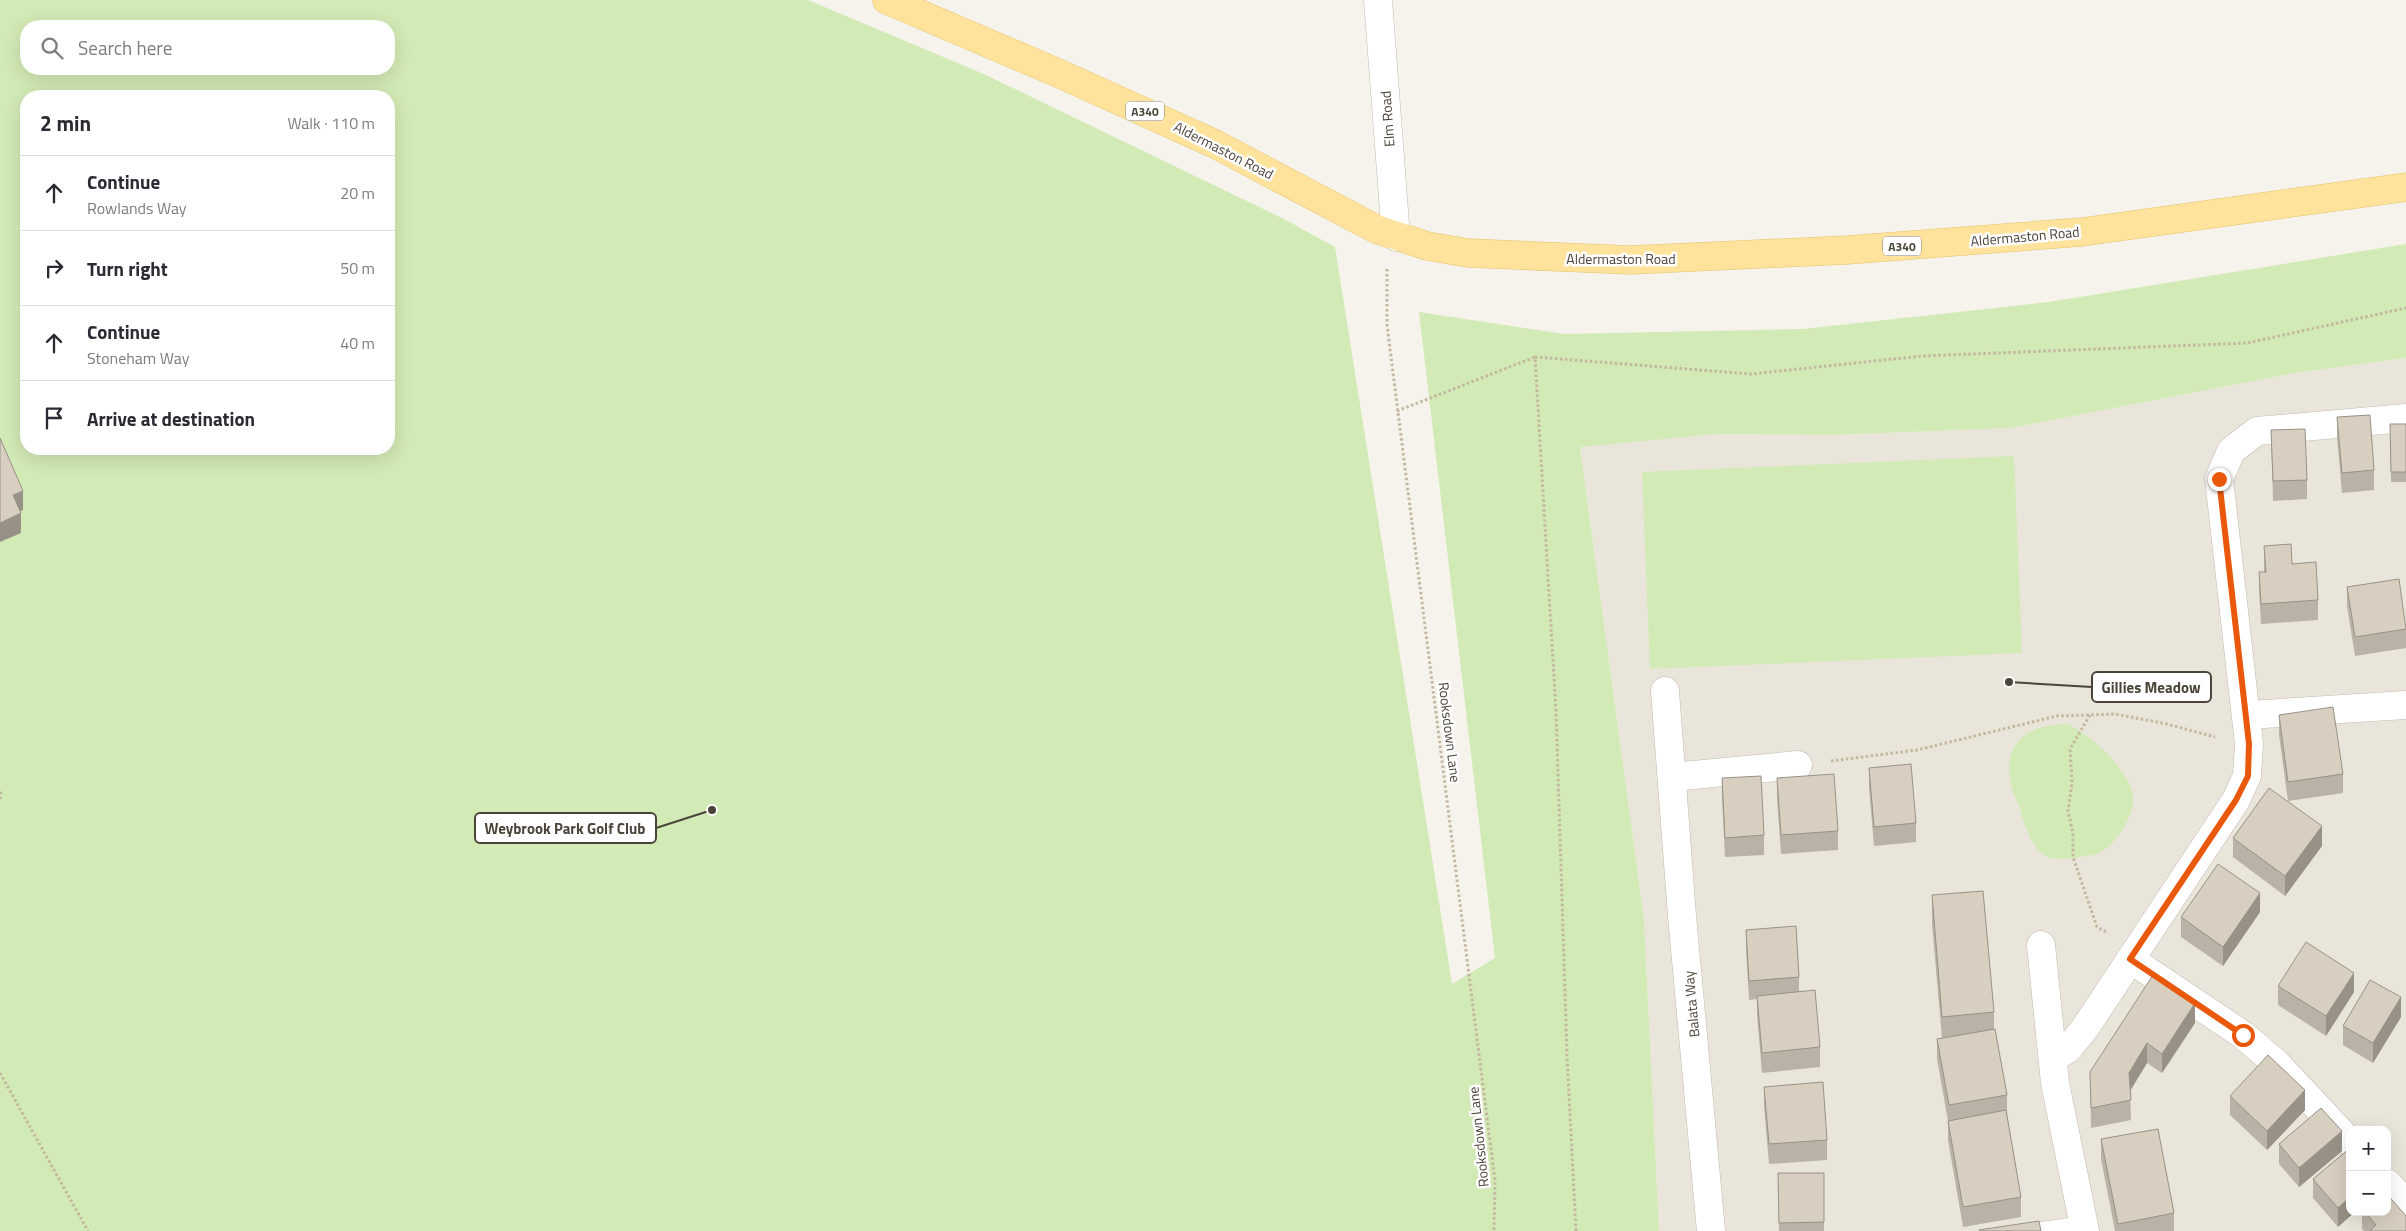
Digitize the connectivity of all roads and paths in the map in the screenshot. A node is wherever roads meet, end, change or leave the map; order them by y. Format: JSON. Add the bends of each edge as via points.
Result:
{"nodes":[{"id":1,"x":887,"y":0,"type":"edge"},
{"id":2,"x":1378,"y":0,"type":"edge"},
{"id":3,"x":2406,"y":187,"type":"edge"},
{"id":4,"x":1396,"y":237,"type":"junction"},
{"id":5,"x":2406,"y":308,"type":"edge"},
{"id":6,"x":1535,"y":357,"type":"junction"},
{"id":7,"x":1397,"y":411,"type":"junction"},
{"id":8,"x":2406,"y":418,"type":"edge"},
{"id":9,"x":1665,"y":690,"type":"dead end"},
{"id":10,"x":2406,"y":705,"type":"edge"},
{"id":11,"x":2090,"y":715,"type":"junction"},
{"id":12,"x":2247,"y":715,"type":"junction"},
{"id":13,"x":2249,"y":744,"type":"junction"},
{"id":14,"x":1798,"y":765,"type":"joint"},
{"id":15,"x":1672,"y":777,"type":"junction"},
{"id":16,"x":2,"y":789,"type":"dead end"},
{"id":17,"x":0,"y":800,"type":"edge"},
{"id":18,"x":2041,"y":946,"type":"dead end"},
{"id":19,"x":2133,"y":955,"type":"junction"},
{"id":20,"x":2053,"y":1058,"type":"junction"},
{"id":21,"x":0,"y":1073,"type":"edge"},
{"id":22,"x":2346,"y":1138,"type":"edge"},
{"id":23,"x":2391,"y":1186,"type":"edge"},
{"id":24,"x":2406,"y":1203,"type":"edge"},
{"id":25,"x":2084,"y":1228,"type":"edge"},
{"id":26,"x":88,"y":1231,"type":"edge"},
{"id":27,"x":1494,"y":1231,"type":"edge"},
{"id":28,"x":1576,"y":1231,"type":"edge"},
{"id":29,"x":1711,"y":1231,"type":"edge"},
{"id":30,"x":2042,"y":1231,"type":"edge"}],
"edges":[{"from":1,"to":4,"type":"main road","name":"Aldermaston Road","number":"A340","via":[[1149,113]]},
{"from":2,"to":4,"type":"street","name":"Elm Road"},
{"from":3,"to":4,"type":"main road","name":"Aldermaston Road","number":"A340","via":[[2082,232],[1837,250],[1632,260],[1468,253]]},
{"from":4,"to":7,"type":"path","name":"Rooksdown Lane","via":[[1388,266],[1387,325]]},
{"from":5,"to":6,"type":"path","via":[[2247,343],[1922,356],[1751,374]]},
{"from":6,"to":7,"type":"path"},
{"from":6,"to":28,"type":"path","via":[[1556,711]]},
{"from":7,"to":27,"type":"path","name":"Rooksdown Lane","via":[[1495,1181]]},
{"from":8,"to":12,"type":"street","via":[[2257,430],[2231,451],[2219,479]]},
{"from":9,"to":15,"type":"street","name":"Balata Way"},
{"from":10,"to":12,"type":"street"},
{"from":11,"to":13,"type":"path","via":[[2115,714]]},
{"from":11,"to":14,"type":"path","via":[[2057,716],[1917,750]]},
{"from":11,"to":19,"type":"path","via":[[2070,749],[2072,783],[2068,811],[2073,833],[2073,857],[2096,927]]},
{"from":12,"to":13,"type":"street"},
{"from":13,"to":19,"type":"street","via":[[2248,776],[2236,800]]},
{"from":14,"to":15,"type":"street"},
{"from":15,"to":29,"type":"street","name":"Balata Way"},
{"from":16,"to":17,"type":"path"},
{"from":18,"to":20,"type":"street"},
{"from":19,"to":20,"type":"street","via":[[2085,1028],[2068,1049]]},
{"from":19,"to":22,"type":"street","via":[[2243,1035],[2277,1064]]},
{"from":20,"to":25,"type":"street","via":[[2055,1083]]},
{"from":21,"to":26,"type":"path"},
{"from":23,"to":24,"type":"street"},
{"from":25,"to":30,"type":"lane"}]}
